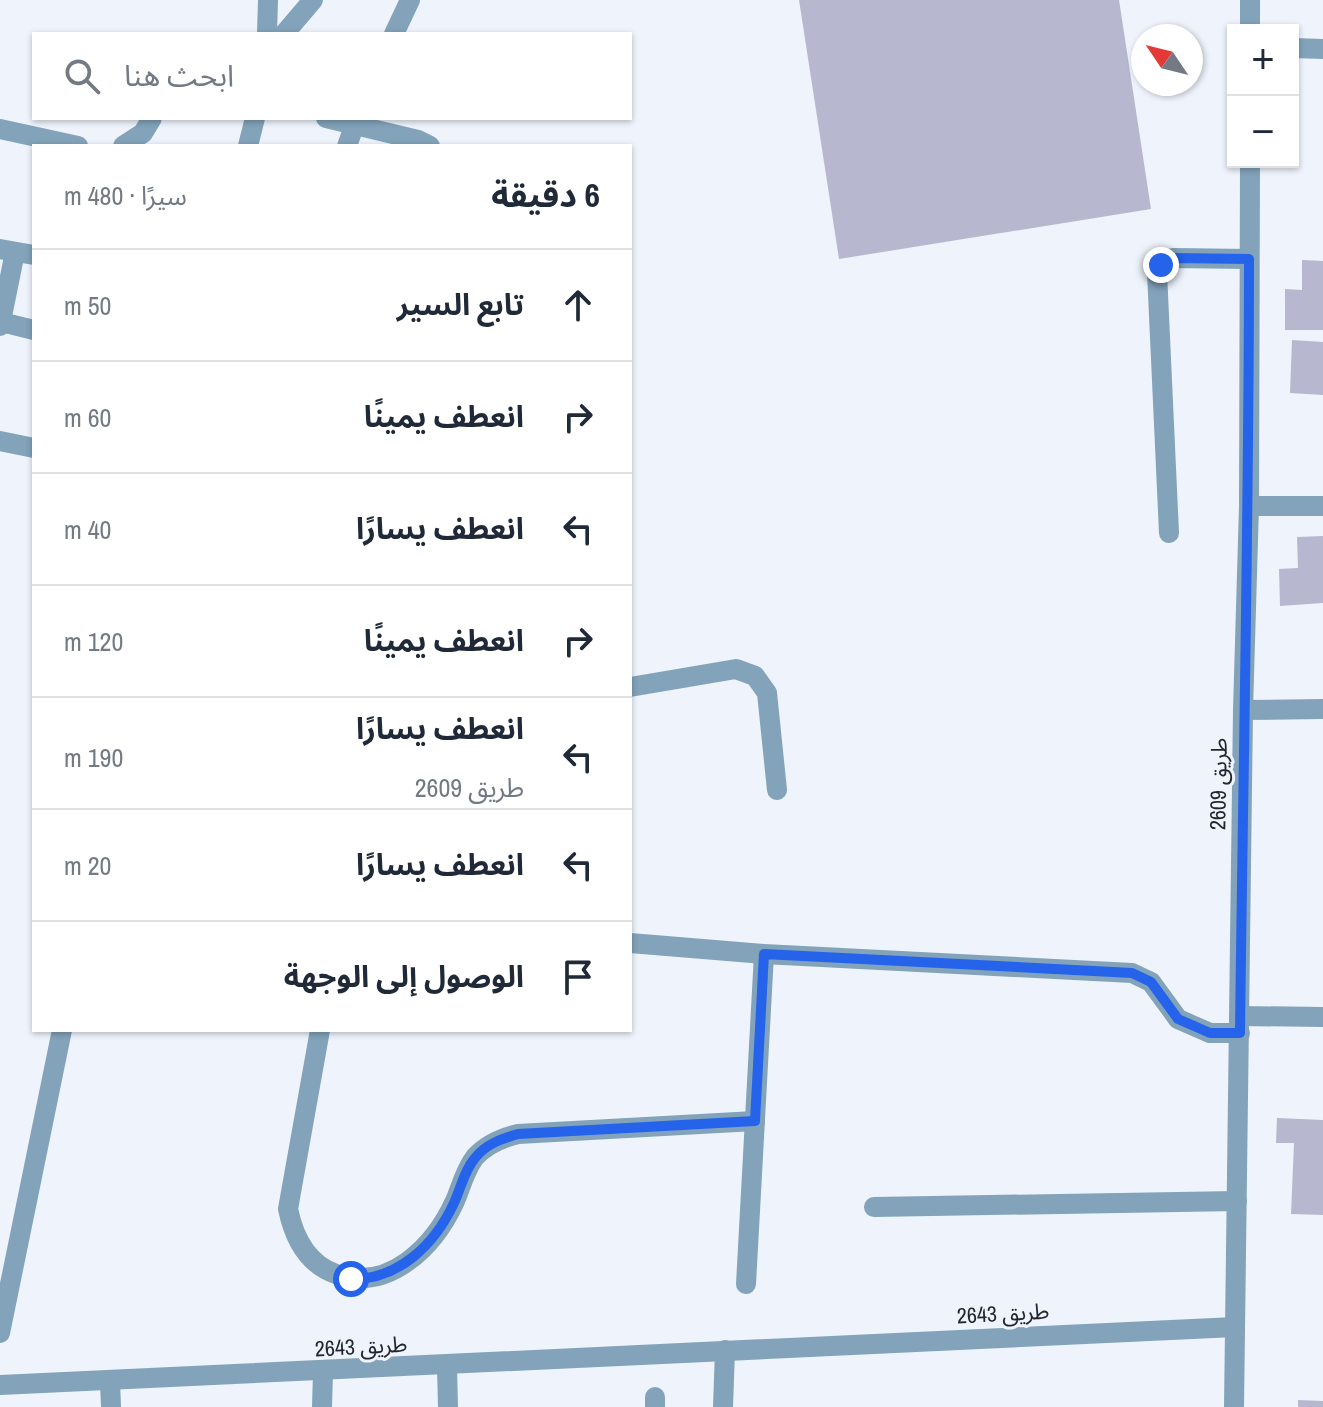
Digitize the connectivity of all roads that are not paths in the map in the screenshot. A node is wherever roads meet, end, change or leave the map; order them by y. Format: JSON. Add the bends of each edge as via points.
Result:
{"nodes":[{"id":1,"x":268,"y":0,"type":"edge"},
{"id":2,"x":313,"y":0,"type":"edge"},
{"id":3,"x":410,"y":0,"type":"edge"},
{"id":4,"x":1250,"y":0,"type":"edge"},
{"id":5,"x":1250,"y":24,"type":"edge"},
{"id":6,"x":267,"y":32,"type":"edge"},
{"id":7,"x":286,"y":32,"type":"edge"},
{"id":8,"x":395,"y":32,"type":"edge"},
{"id":9,"x":1299,"y":48,"type":"edge"},
{"id":10,"x":1323,"y":49,"type":"edge"},
{"id":11,"x":151,"y":120,"type":"edge"},
{"id":12,"x":254,"y":120,"type":"edge"},
{"id":13,"x":356,"y":121,"type":"edge"},
{"id":14,"x":0,"y":129,"type":"edge"},
{"id":15,"x":69,"y":144,"type":"edge"},
{"id":16,"x":126,"y":144,"type":"edge"},
{"id":17,"x":248,"y":144,"type":"edge"},
{"id":18,"x":348,"y":144,"type":"edge"},
{"id":19,"x":426,"y":144,"type":"edge"},
{"id":20,"x":1250,"y":168,"type":"edge"},
{"id":21,"x":16,"y":252,"type":"edge"},
{"id":22,"x":1249,"y":259,"type":"junction"},
{"id":23,"x":1,"y":324,"type":"edge"},
{"id":24,"x":32,"y":330,"type":"edge"},
{"id":25,"x":0,"y":441,"type":"edge"},
{"id":26,"x":32,"y":448,"type":"edge"},
{"id":27,"x":1249,"y":506,"type":"junction"},
{"id":28,"x":1323,"y":506,"type":"edge"},
{"id":29,"x":1169,"y":533,"type":"dead end"},
{"id":30,"x":632,"y":687,"type":"edge"},
{"id":31,"x":1323,"y":709,"type":"edge"},
{"id":32,"x":1243,"y":710,"type":"junction"},
{"id":33,"x":777,"y":790,"type":"dead end"},
{"id":34,"x":632,"y":943,"type":"edge"},
{"id":35,"x":764,"y":954,"type":"junction"},
{"id":36,"x":1323,"y":1017,"type":"edge"},
{"id":37,"x":1240,"y":1024,"type":"junction"},
{"id":38,"x":62,"y":1032,"type":"edge"},
{"id":39,"x":320,"y":1032,"type":"edge"},
{"id":40,"x":755,"y":1121,"type":"junction"},
{"id":41,"x":1237,"y":1201,"type":"junction"},
{"id":42,"x":874,"y":1207,"type":"dead end"},
{"id":43,"x":746,"y":1284,"type":"dead end"},
{"id":44,"x":1235,"y":1327,"type":"junction"},
{"id":45,"x":0,"y":1333,"type":"edge"},
{"id":46,"x":725,"y":1350,"type":"junction"},
{"id":47,"x":447,"y":1366,"type":"junction"},
{"id":48,"x":323,"y":1372,"type":"junction"},
{"id":49,"x":110,"y":1381,"type":"junction"},
{"id":50,"x":0,"y":1385,"type":"edge"},
{"id":51,"x":111,"y":1407,"type":"edge"},
{"id":52,"x":322,"y":1407,"type":"edge"},
{"id":53,"x":448,"y":1407,"type":"edge"},
{"id":54,"x":723,"y":1407,"type":"edge"},
{"id":55,"x":1234,"y":1407,"type":"edge"}],
"edges":[{"from":1,"to":6,"type":"street"},
{"from":2,"to":7,"type":"street"},
{"from":3,"to":8,"type":"street"},
{"from":4,"to":5,"type":"street"},
{"from":9,"to":10,"type":"street"},
{"from":11,"to":16,"type":"street"},
{"from":12,"to":17,"type":"street"},
{"from":13,"to":18,"type":"street"},
{"from":13,"to":19,"type":"street"},
{"from":14,"to":15,"type":"street"},
{"from":20,"to":22,"type":"street","name":"طريق 2609"},
{"from":21,"to":23,"type":"street"},
{"from":22,"to":27,"type":"street","name":"طريق 2609"},
{"from":22,"to":29,"type":"street","via":[[1173,258],[1157,272]]},
{"from":23,"to":24,"type":"street"},
{"from":25,"to":26,"type":"street"},
{"from":27,"to":28,"type":"street"},
{"from":27,"to":32,"type":"street","name":"طريق 2609"},
{"from":30,"to":33,"type":"street","via":[[736,669],[755,676],[767,693]]},
{"from":31,"to":32,"type":"street"},
{"from":32,"to":37,"type":"street","name":"طريق 2609"},
{"from":34,"to":35,"type":"street"},
{"from":35,"to":37,"type":"street","via":[[1132,973],[1151,982],[1178,1019],[1210,1033]]},
{"from":35,"to":40,"type":"street"},
{"from":36,"to":37,"type":"street"},
{"from":37,"to":41,"type":"street","name":"طريق 2609"},
{"from":38,"to":45,"type":"street"},
{"from":39,"to":40,"type":"street","via":[[288,1209],[292,1229],[308,1255],[332,1273],[351,1279],[371,1280],[408,1262],[445,1219],[474,1158],[501,1139]]},
{"from":40,"to":43,"type":"street"},
{"from":41,"to":42,"type":"street"},
{"from":41,"to":44,"type":"street","name":"طريق 2609"},
{"from":44,"to":46,"type":"street","name":"طريق 2643"},
{"from":44,"to":55,"type":"street","name":"طريق 2609"},
{"from":46,"to":47,"type":"street","name":"طريق 2643"},
{"from":46,"to":54,"type":"street"},
{"from":47,"to":48,"type":"street","name":"طريق 2643"},
{"from":47,"to":53,"type":"street"},
{"from":48,"to":49,"type":"street","name":"طريق 2643"},
{"from":48,"to":52,"type":"street"},
{"from":49,"to":50,"type":"street","name":"طريق 2643"},
{"from":49,"to":51,"type":"street"}]}
